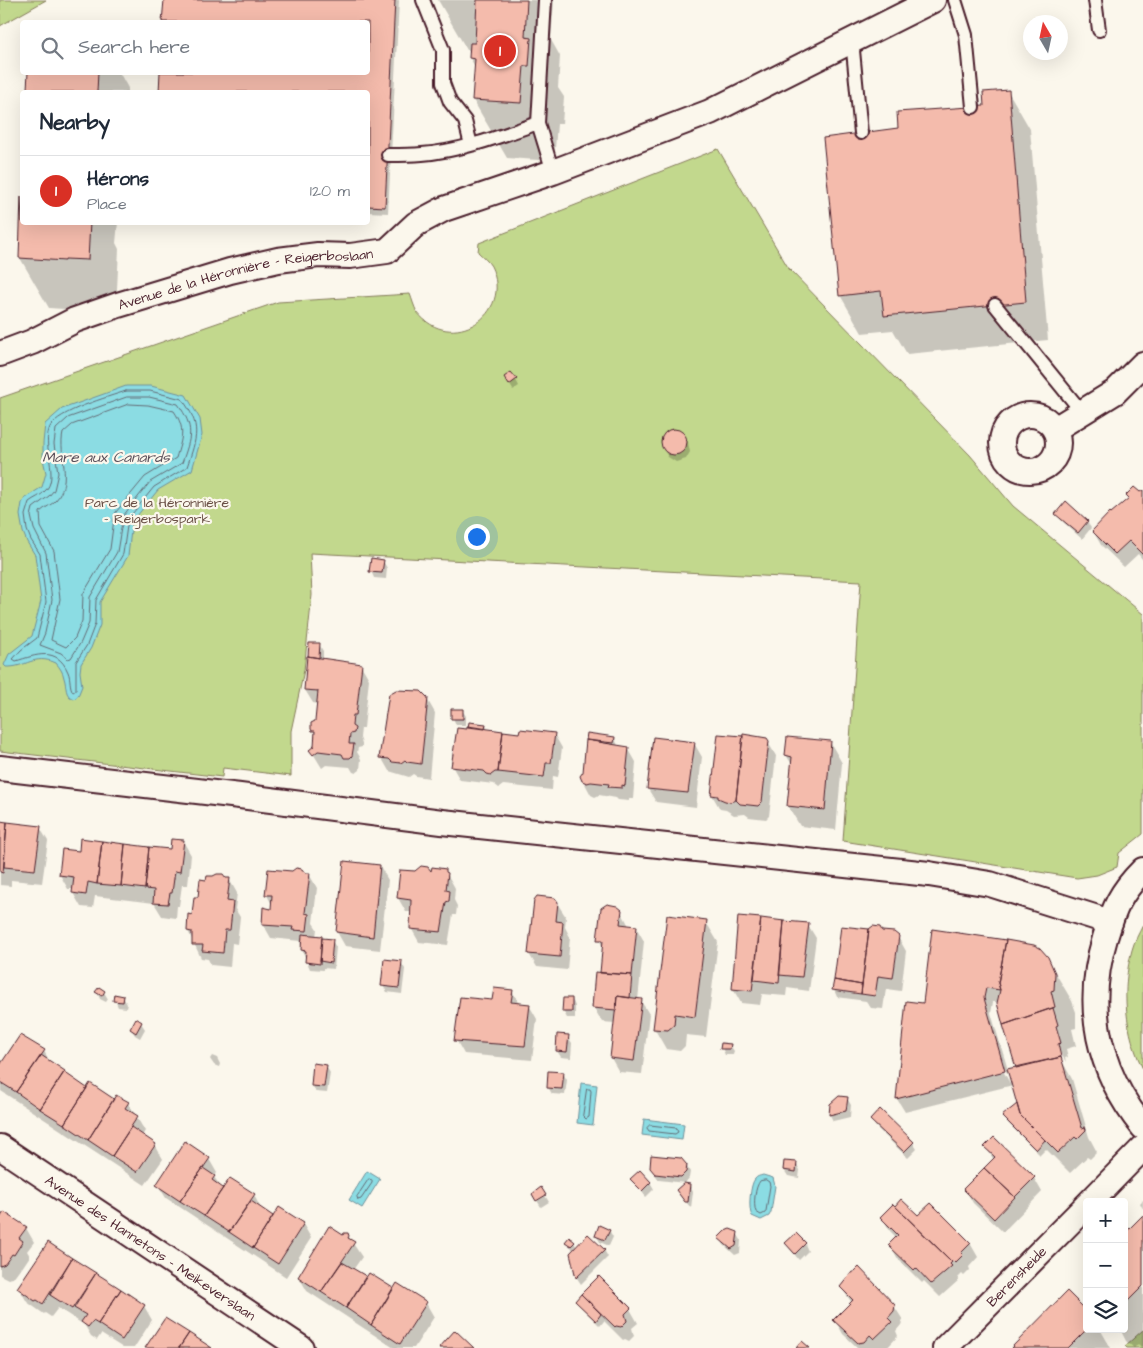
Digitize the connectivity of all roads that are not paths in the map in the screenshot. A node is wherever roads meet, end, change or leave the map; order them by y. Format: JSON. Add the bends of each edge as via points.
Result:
{"nodes":[{"id":1,"x":423,"y":0,"type":"edge"},
{"id":2,"x":545,"y":0,"type":"edge"},
{"id":3,"x":955,"y":0,"type":"edge"},
{"id":4,"x":1095,"y":0,"type":"edge"},
{"id":5,"x":922,"y":2,"type":"edge"},
{"id":6,"x":1098,"y":30,"type":"dead end"},
{"id":7,"x":852,"y":40,"type":"junction"},
{"id":8,"x":973,"y":107,"type":"dead end"},
{"id":9,"x":538,"y":123,"type":"junction"},
{"id":10,"x":861,"y":133,"type":"dead end"},
{"id":11,"x":471,"y":145,"type":"junction"},
{"id":12,"x":388,"y":155,"type":"dead end"},
{"id":13,"x":553,"y":172,"type":"junction"},
{"id":14,"x":995,"y":305,"type":"dead end"},
{"id":15,"x":0,"y":354,"type":"edge"},
{"id":16,"x":1143,"y":364,"type":"edge"},
{"id":17,"x":1082,"y":412,"type":"junction"},
{"id":18,"x":1055,"y":429,"type":"dead end"},
{"id":19,"x":0,"y":768,"type":"edge"},
{"id":20,"x":1143,"y":870,"type":"edge"},
{"id":21,"x":1110,"y":922,"type":"junction"},
{"id":22,"x":1143,"y":1127,"type":"edge"},
{"id":23,"x":0,"y":1147,"type":"edge"},
{"id":24,"x":1143,"y":1148,"type":"edge"},
{"id":25,"x":1094,"y":1198,"type":"edge"},
{"id":26,"x":1083,"y":1209,"type":"edge"},
{"id":27,"x":301,"y":1348,"type":"edge"},
{"id":28,"x":945,"y":1348,"type":"edge"}],
"edges":[{"from":1,"to":11,"type":"lane","via":[[443,50],[443,82],[450,102],[465,121]]},
{"from":2,"to":9,"type":"lane"},
{"from":3,"to":8,"type":"lane","via":[[966,35]]},
{"from":4,"to":6,"type":"lane"},
{"from":5,"to":7,"type":"street","name":"Avenue de la Héronnière - Reigerboslaan"},
{"from":7,"to":10,"type":"lane"},
{"from":7,"to":13,"type":"street","name":"Avenue de la Héronnière - Reigerboslaan","via":[[710,112]]},
{"from":9,"to":11,"type":"lane"},
{"from":9,"to":13,"type":"lane"},
{"from":11,"to":12,"type":"lane","via":[[423,154]]},
{"from":13,"to":15,"type":"street","name":"Avenue de la Héronnière - Reigerboslaan","via":[[444,209],[416,224],[387,251],[278,260],[230,271],[75,320]]},
{"from":14,"to":17,"type":"lane"},
{"from":16,"to":17,"type":"street","via":[[1115,392]]},
{"from":17,"to":18,"type":"street"},
{"from":19,"to":21,"type":"street","via":[[442,822],[929,874],[990,884]]},
{"from":20,"to":21,"type":"street","via":[[1122,894]]},
{"from":21,"to":22,"type":"street","via":[[1098,960],[1094,998],[1098,1038],[1110,1075]]},
{"from":23,"to":27,"type":"street","name":"Avenue des Hannetons - Meikeverslaan"},
{"from":24,"to":25,"type":"street"},
{"from":26,"to":28,"type":"street","name":"Berensheide"}]}
